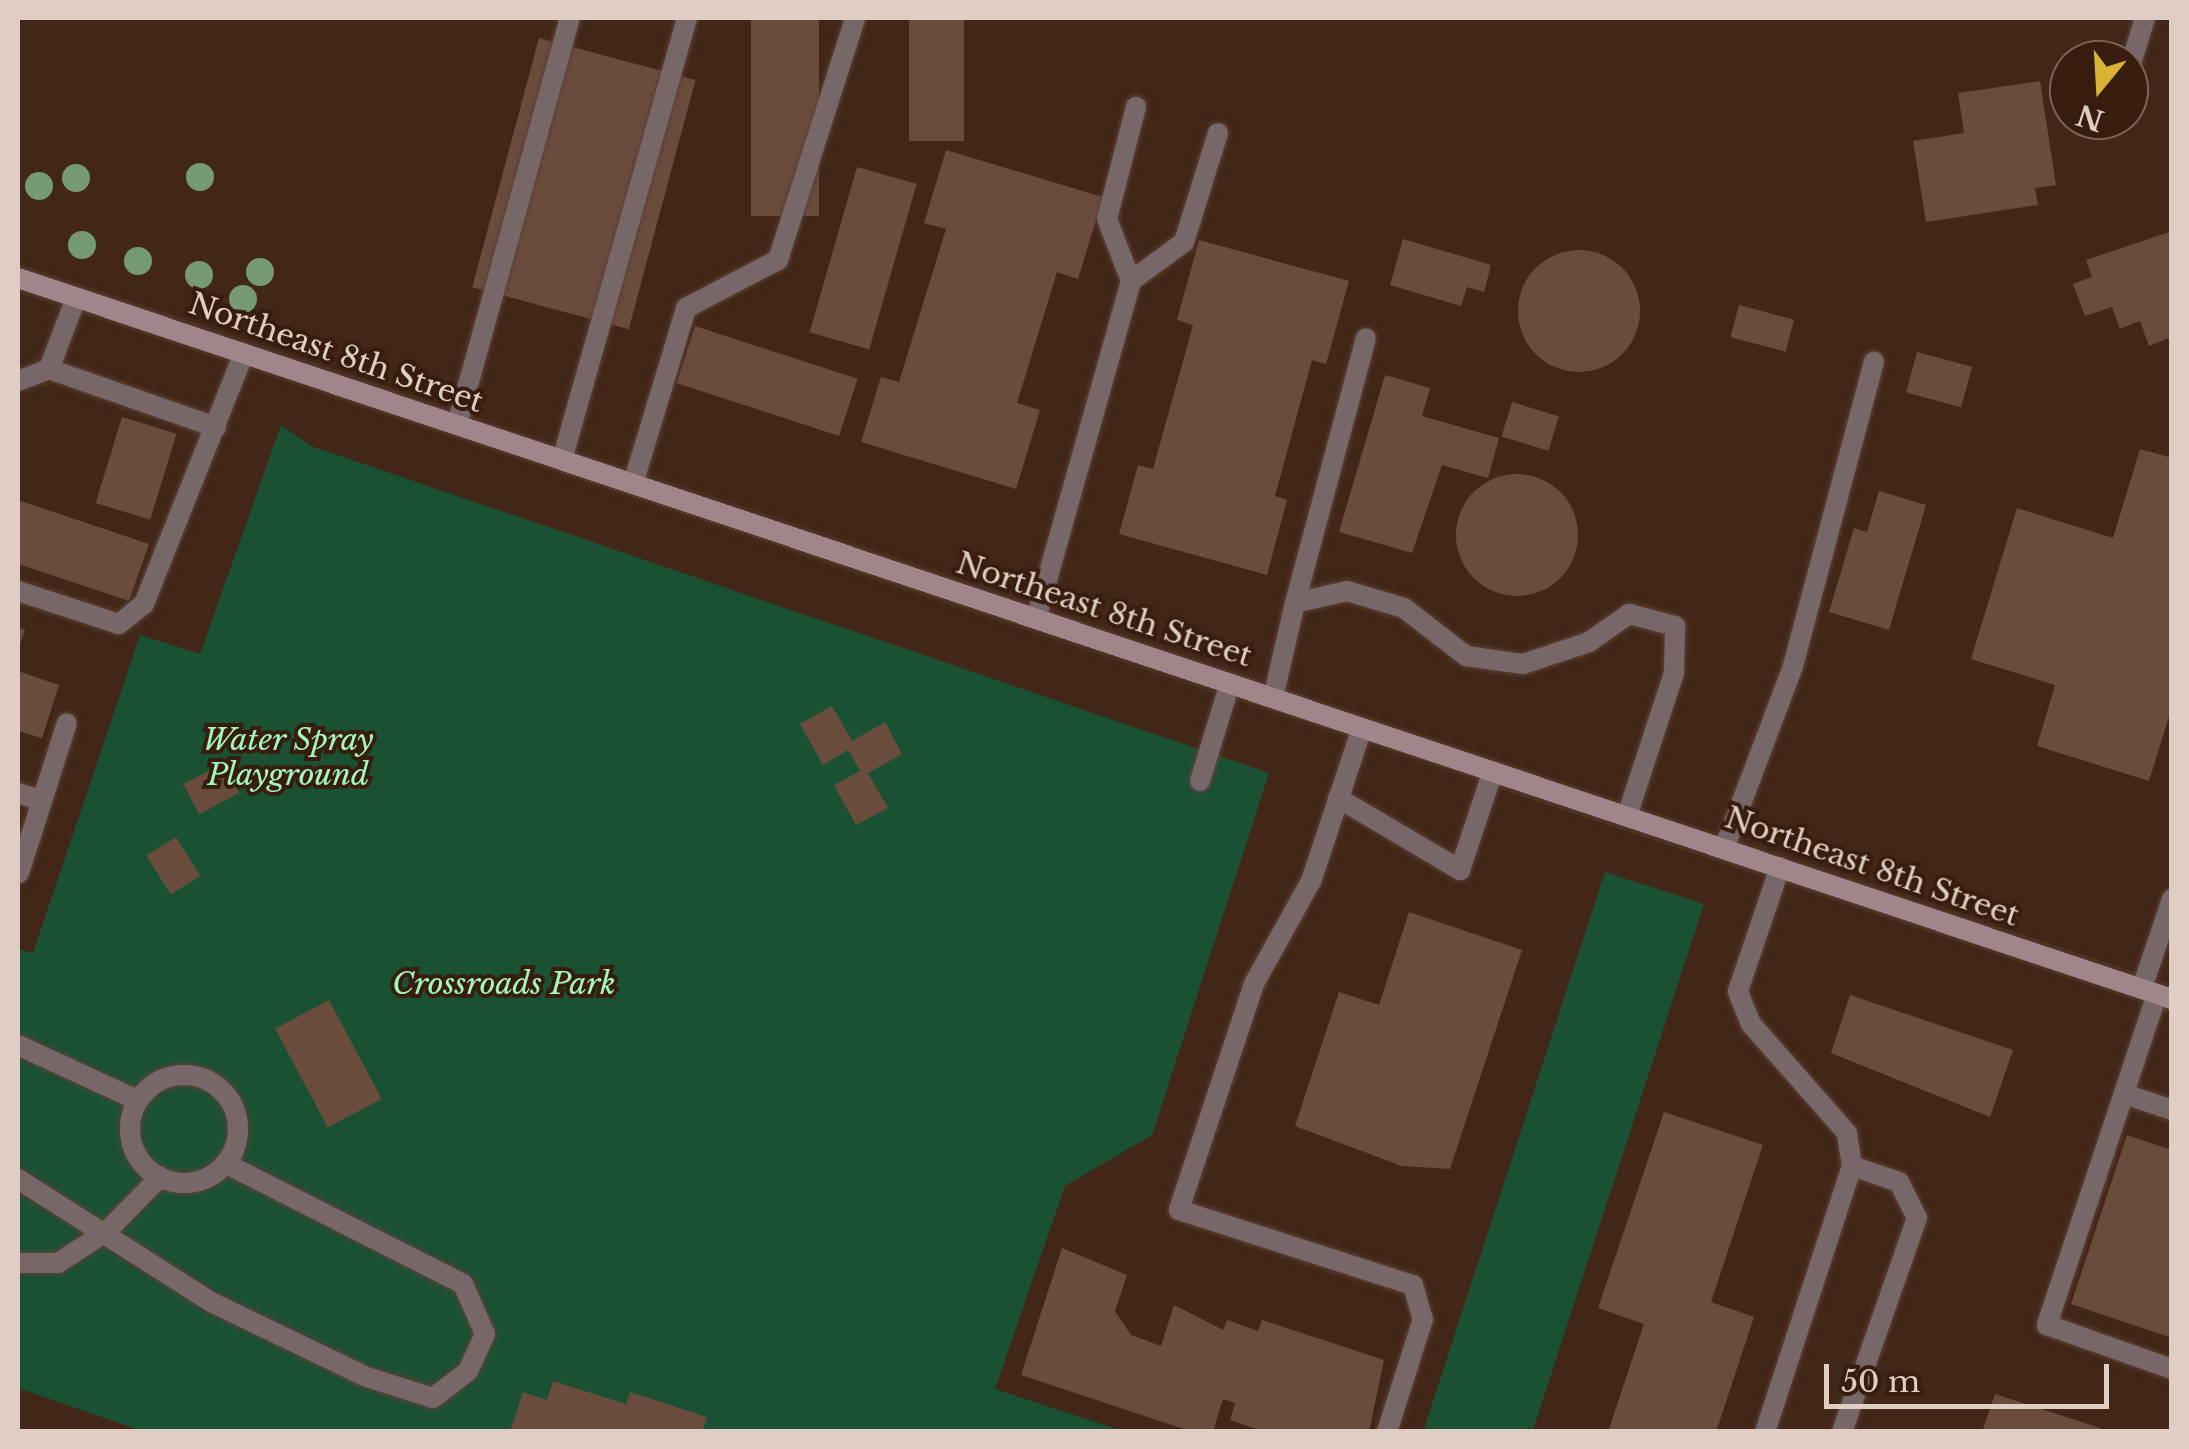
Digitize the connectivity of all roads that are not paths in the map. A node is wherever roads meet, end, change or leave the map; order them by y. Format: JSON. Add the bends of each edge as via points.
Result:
{"nodes":[{"id":1,"x":570,"y":18,"type":"edge"},
{"id":2,"x":687,"y":18,"type":"edge"},
{"id":3,"x":855,"y":18,"type":"edge"},
{"id":4,"x":1136,"y":107,"type":"dead end"},
{"id":5,"x":1218,"y":132,"type":"dead end"},
{"id":6,"x":18,"y":278,"type":"edge"},
{"id":7,"x":1131,"y":280,"type":"junction"},
{"id":8,"x":76,"y":298,"type":"junction"},
{"id":9,"x":1366,"y":338,"type":"dead end"},
{"id":10,"x":244,"y":354,"type":"junction"},
{"id":11,"x":1874,"y":362,"type":"dead end"},
{"id":12,"x":49,"y":369,"type":"junction"},
{"id":13,"x":18,"y":381,"type":"edge"},
{"id":14,"x":457,"y":425,"type":"junction"},
{"id":15,"x":216,"y":427,"type":"junction"},
{"id":16,"x":562,"y":460,"type":"junction"},
{"id":17,"x":632,"y":484,"type":"junction"},
{"id":18,"x":18,"y":590,"type":"edge"},
{"id":19,"x":1294,"y":603,"type":"junction"},
{"id":20,"x":1036,"y":619,"type":"junction"},
{"id":21,"x":1230,"y":683,"type":"junction"},
{"id":22,"x":1273,"y":698,"type":"junction"},
{"id":23,"x":67,"y":723,"type":"dead end"},
{"id":24,"x":1362,"y":728,"type":"junction"},
{"id":25,"x":1493,"y":771,"type":"junction"},
{"id":26,"x":1200,"y":781,"type":"dead end"},
{"id":27,"x":18,"y":793,"type":"edge"},
{"id":28,"x":1338,"y":798,"type":"junction"},
{"id":29,"x":42,"y":800,"type":"junction"},
{"id":30,"x":1627,"y":816,"type":"junction"},
{"id":31,"x":1724,"y":848,"type":"junction"},
{"id":32,"x":1780,"y":868,"type":"junction"},
{"id":33,"x":19,"y":873,"type":"edge"},
{"id":34,"x":2172,"y":899,"type":"edge"},
{"id":35,"x":2157,"y":994,"type":"edge"},
{"id":36,"x":18,"y":1045,"type":"edge"},
{"id":37,"x":2124,"y":1094,"type":"junction"},
{"id":38,"x":137,"y":1100,"type":"junction"},
{"id":39,"x":2172,"y":1110,"type":"edge"},
{"id":40,"x":225,"y":1163,"type":"junction"},
{"id":41,"x":1852,"y":1166,"type":"junction"},
{"id":42,"x":160,"y":1178,"type":"junction"},
{"id":43,"x":18,"y":1180,"type":"edge"},
{"id":44,"x":107,"y":1231,"type":"junction"},
{"id":45,"x":18,"y":1262,"type":"edge"},
{"id":46,"x":2172,"y":1369,"type":"edge"},
{"id":47,"x":1387,"y":1432,"type":"edge"},
{"id":48,"x":1765,"y":1432,"type":"edge"},
{"id":49,"x":1842,"y":1432,"type":"edge"}],
"edges":[{"from":1,"to":14,"type":"lane"},
{"from":2,"to":16,"type":"lane"},
{"from":3,"to":17,"type":"lane","via":[[778,260],[686,308]]},
{"from":4,"to":7,"type":"lane","via":[[1107,219]]},
{"from":5,"to":7,"type":"lane","via":[[1184,242]]},
{"from":6,"to":8,"type":"main road","name":"Northeast 8th Street"},
{"from":7,"to":20,"type":"lane"},
{"from":8,"to":10,"type":"main road","name":"Northeast 8th Street"},
{"from":8,"to":12,"type":"lane"},
{"from":9,"to":19,"type":"lane"},
{"from":10,"to":14,"type":"main road","name":"Northeast 8th Street"},
{"from":10,"to":15,"type":"lane"},
{"from":11,"to":31,"type":"lane","via":[[1792,666]]},
{"from":12,"to":13,"type":"lane"},
{"from":12,"to":15,"type":"lane"},
{"from":14,"to":16,"type":"main road","name":"Northeast 8th Street"},
{"from":15,"to":18,"type":"lane","via":[[144,604],[119,624]]},
{"from":16,"to":17,"type":"main road","name":"Northeast 8th Street"},
{"from":17,"to":20,"type":"main road","name":"Northeast 8th Street"},
{"from":19,"to":22,"type":"lane"},
{"from":19,"to":30,"type":"lane","via":[[1347,591],[1404,608],[1466,656],[1524,664],[1589,642],[1629,614],[1675,626],[1674,673]]},
{"from":20,"to":21,"type":"main road","name":"Northeast 8th Street"},
{"from":21,"to":22,"type":"main road","name":"Northeast 8th Street"},
{"from":21,"to":26,"type":"lane"},
{"from":22,"to":24,"type":"main road","name":"Northeast 8th Street"},
{"from":23,"to":29,"type":"lane"},
{"from":24,"to":25,"type":"main road","name":"Northeast 8th Street"},
{"from":24,"to":28,"type":"lane"},
{"from":25,"to":28,"type":"lane","via":[[1460,870]]},
{"from":25,"to":30,"type":"main road","name":"Northeast 8th Street"},
{"from":27,"to":29,"type":"lane"},
{"from":28,"to":47,"type":"lane","via":[[1311,880],[1254,984],[1179,1210],[1413,1286],[1422,1319]]},
{"from":29,"to":33,"type":"lane"},
{"from":30,"to":31,"type":"main road","name":"Northeast 8th Street"},
{"from":31,"to":32,"type":"main road","name":"Northeast 8th Street"},
{"from":32,"to":35,"type":"main road","name":"Northeast 8th Street"},
{"from":32,"to":41,"type":"lane","via":[[1738,991],[1751,1024],[1847,1133]]},
{"from":34,"to":35,"type":"lane"},
{"from":35,"to":37,"type":"lane"},
{"from":36,"to":38,"type":"lane"},
{"from":37,"to":39,"type":"lane"},
{"from":37,"to":46,"type":"lane","via":[[2047,1325]]},
{"from":38,"to":40,"type":"lane","via":[[165,1078],[215,1084],[236,1113]]},
{"from":38,"to":42,"type":"lane","via":[[130,1135]]},
{"from":40,"to":42,"type":"lane","via":[[195,1182]]},
{"from":40,"to":44,"type":"lane","via":[[463,1284],[485,1334],[468,1371],[433,1398],[367,1377],[214,1303]]},
{"from":41,"to":48,"type":"lane"},
{"from":41,"to":49,"type":"lane","via":[[1899,1182],[1917,1218]]},
{"from":42,"to":44,"type":"lane"},
{"from":43,"to":44,"type":"lane"},
{"from":44,"to":45,"type":"lane","via":[[58,1263]]}]}
